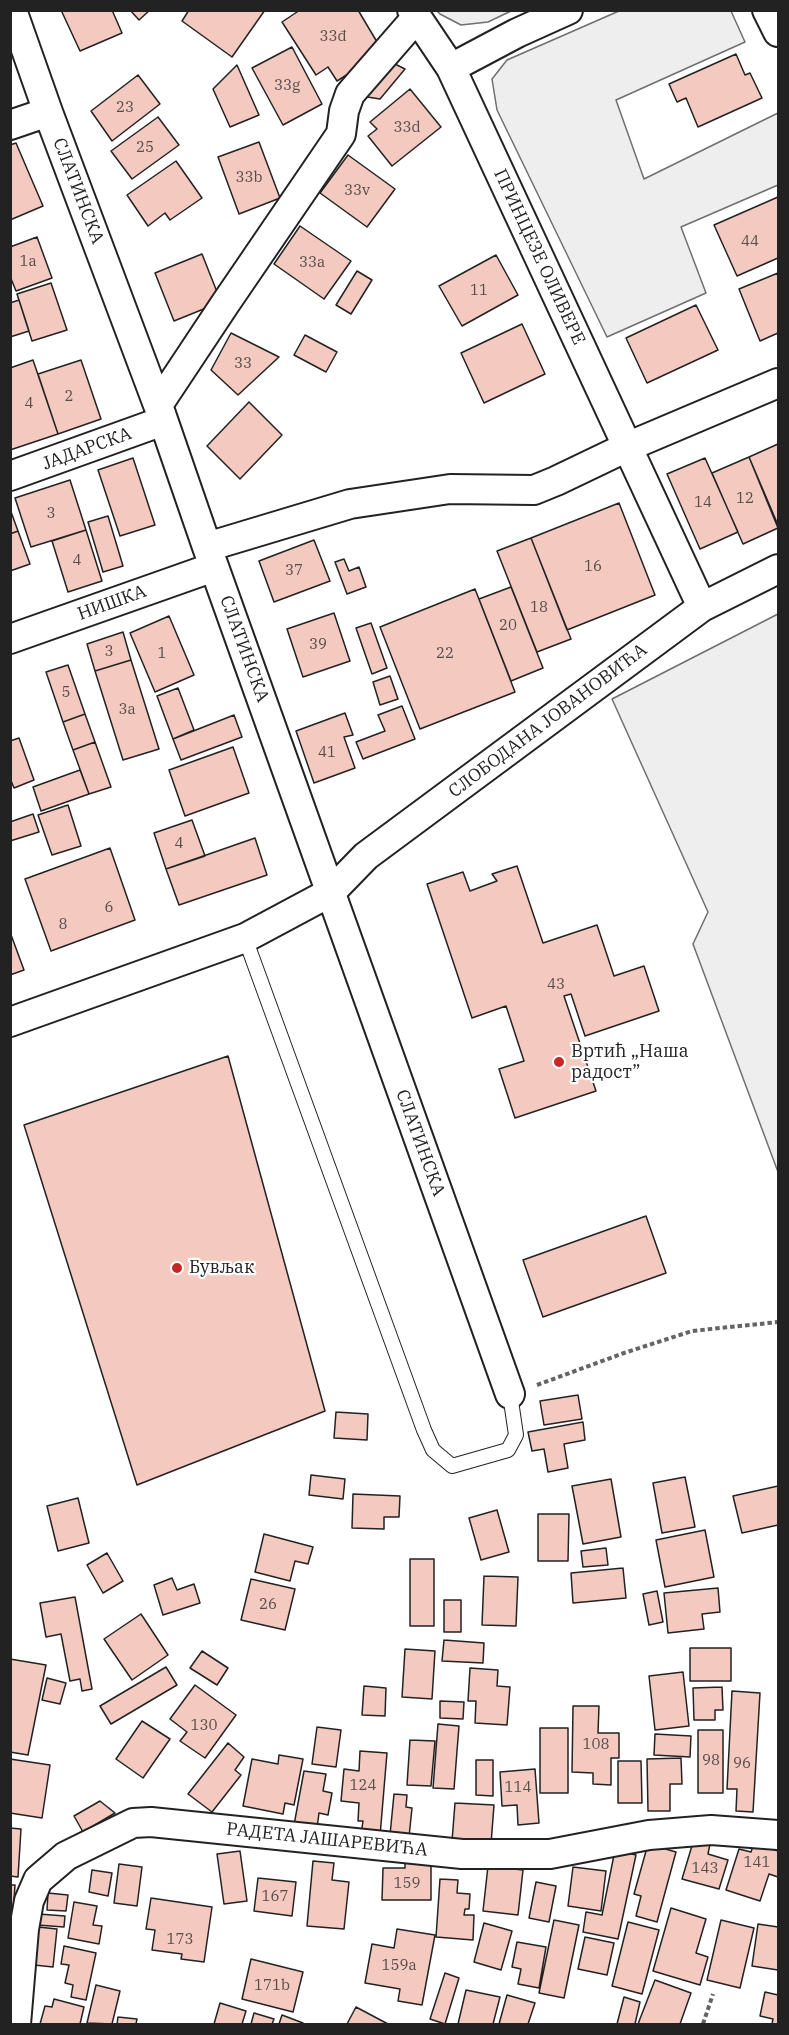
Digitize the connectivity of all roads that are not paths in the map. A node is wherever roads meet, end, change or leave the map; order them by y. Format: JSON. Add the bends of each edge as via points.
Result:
{"nodes":[{"id":1,"x":12,"y":10,"type":"edge"},
{"id":2,"x":568,"y":10,"type":"edge"},
{"id":3,"x":767,"y":10,"type":"edge"},
{"id":4,"x":415,"y":14,"type":"edge"},
{"id":5,"x":778,"y":32,"type":"edge"},
{"id":6,"x":451,"y":68,"type":"junction"},
{"id":7,"x":48,"y":112,"type":"junction"},
{"id":8,"x":10,"y":125,"type":"edge"},
{"id":9,"x":778,"y":383,"type":"edge"},
{"id":10,"x":160,"y":413,"type":"junction"},
{"id":11,"x":627,"y":447,"type":"junction"},
{"id":12,"x":10,"y":476,"type":"edge"},
{"id":13,"x":211,"y":557,"type":"junction"},
{"id":14,"x":778,"y":569,"type":"edge"},
{"id":15,"x":702,"y":606,"type":"junction"},
{"id":16,"x":10,"y":639,"type":"edge"},
{"id":17,"x":332,"y":892,"type":"junction"},
{"id":18,"x":245,"y":939,"type":"junction"},
{"id":19,"x":10,"y":1022,"type":"edge"},
{"id":20,"x":510,"y":1394,"type":"joint"},
{"id":21,"x":778,"y":1836,"type":"edge"},
{"id":22,"x":16,"y":2025,"type":"edge"}],
"edges":[{"from":1,"to":7,"type":"street","name":"СЛАТИНСКА"},
{"from":2,"to":6,"type":"street"},
{"from":3,"to":5,"type":"street"},
{"from":4,"to":6,"type":"street","name":"ПРИНЦЕЗЕ ОЛИВЕРЕ"},
{"from":4,"to":10,"type":"street","via":[[350,94],[341,134],[225,304]]},
{"from":6,"to":11,"type":"street","name":"ПРИНЦЕЗЕ ОЛИВЕРЕ"},
{"from":7,"to":8,"type":"street"},
{"from":7,"to":10,"type":"street","name":"СЛАТИНСКА"},
{"from":9,"to":11,"type":"street"},
{"from":10,"to":12,"type":"street","name":"ЈАДАРСКА"},
{"from":10,"to":13,"type":"street","name":"СЛАТИНСКА"},
{"from":11,"to":13,"type":"street","name":"НИШКА","via":[[534,490],[450,489],[350,504]]},
{"from":11,"to":15,"type":"street","name":"ПРИНЦЕЗЕ ОЛИВЕРЕ"},
{"from":13,"to":16,"type":"street","name":"НИШКА"},
{"from":13,"to":17,"type":"street","name":"СЛАТИНСКА"},
{"from":14,"to":15,"type":"street","name":"СЛОБОДАНА ЈОВАНОВИЋА"},
{"from":15,"to":17,"type":"street","name":"СЛОБОДАНА ЈОВАНОВИЋА","via":[[366,856]]},
{"from":17,"to":18,"type":"street"},
{"from":17,"to":20,"type":"street","name":"СЛАТИНСКА"},
{"from":18,"to":19,"type":"street"},
{"from":18,"to":20,"type":"lane","via":[[434,1450],[452,1466],[508,1450],[516,1435]]},
{"from":21,"to":22,"type":"street","name":"РАДЕТА ЈАШАРЕВИЋА","via":[[711,1830],[649,1835],[550,1854],[462,1854],[133,1823],[66,1856],[38,1880],[24,1929]]}]}
